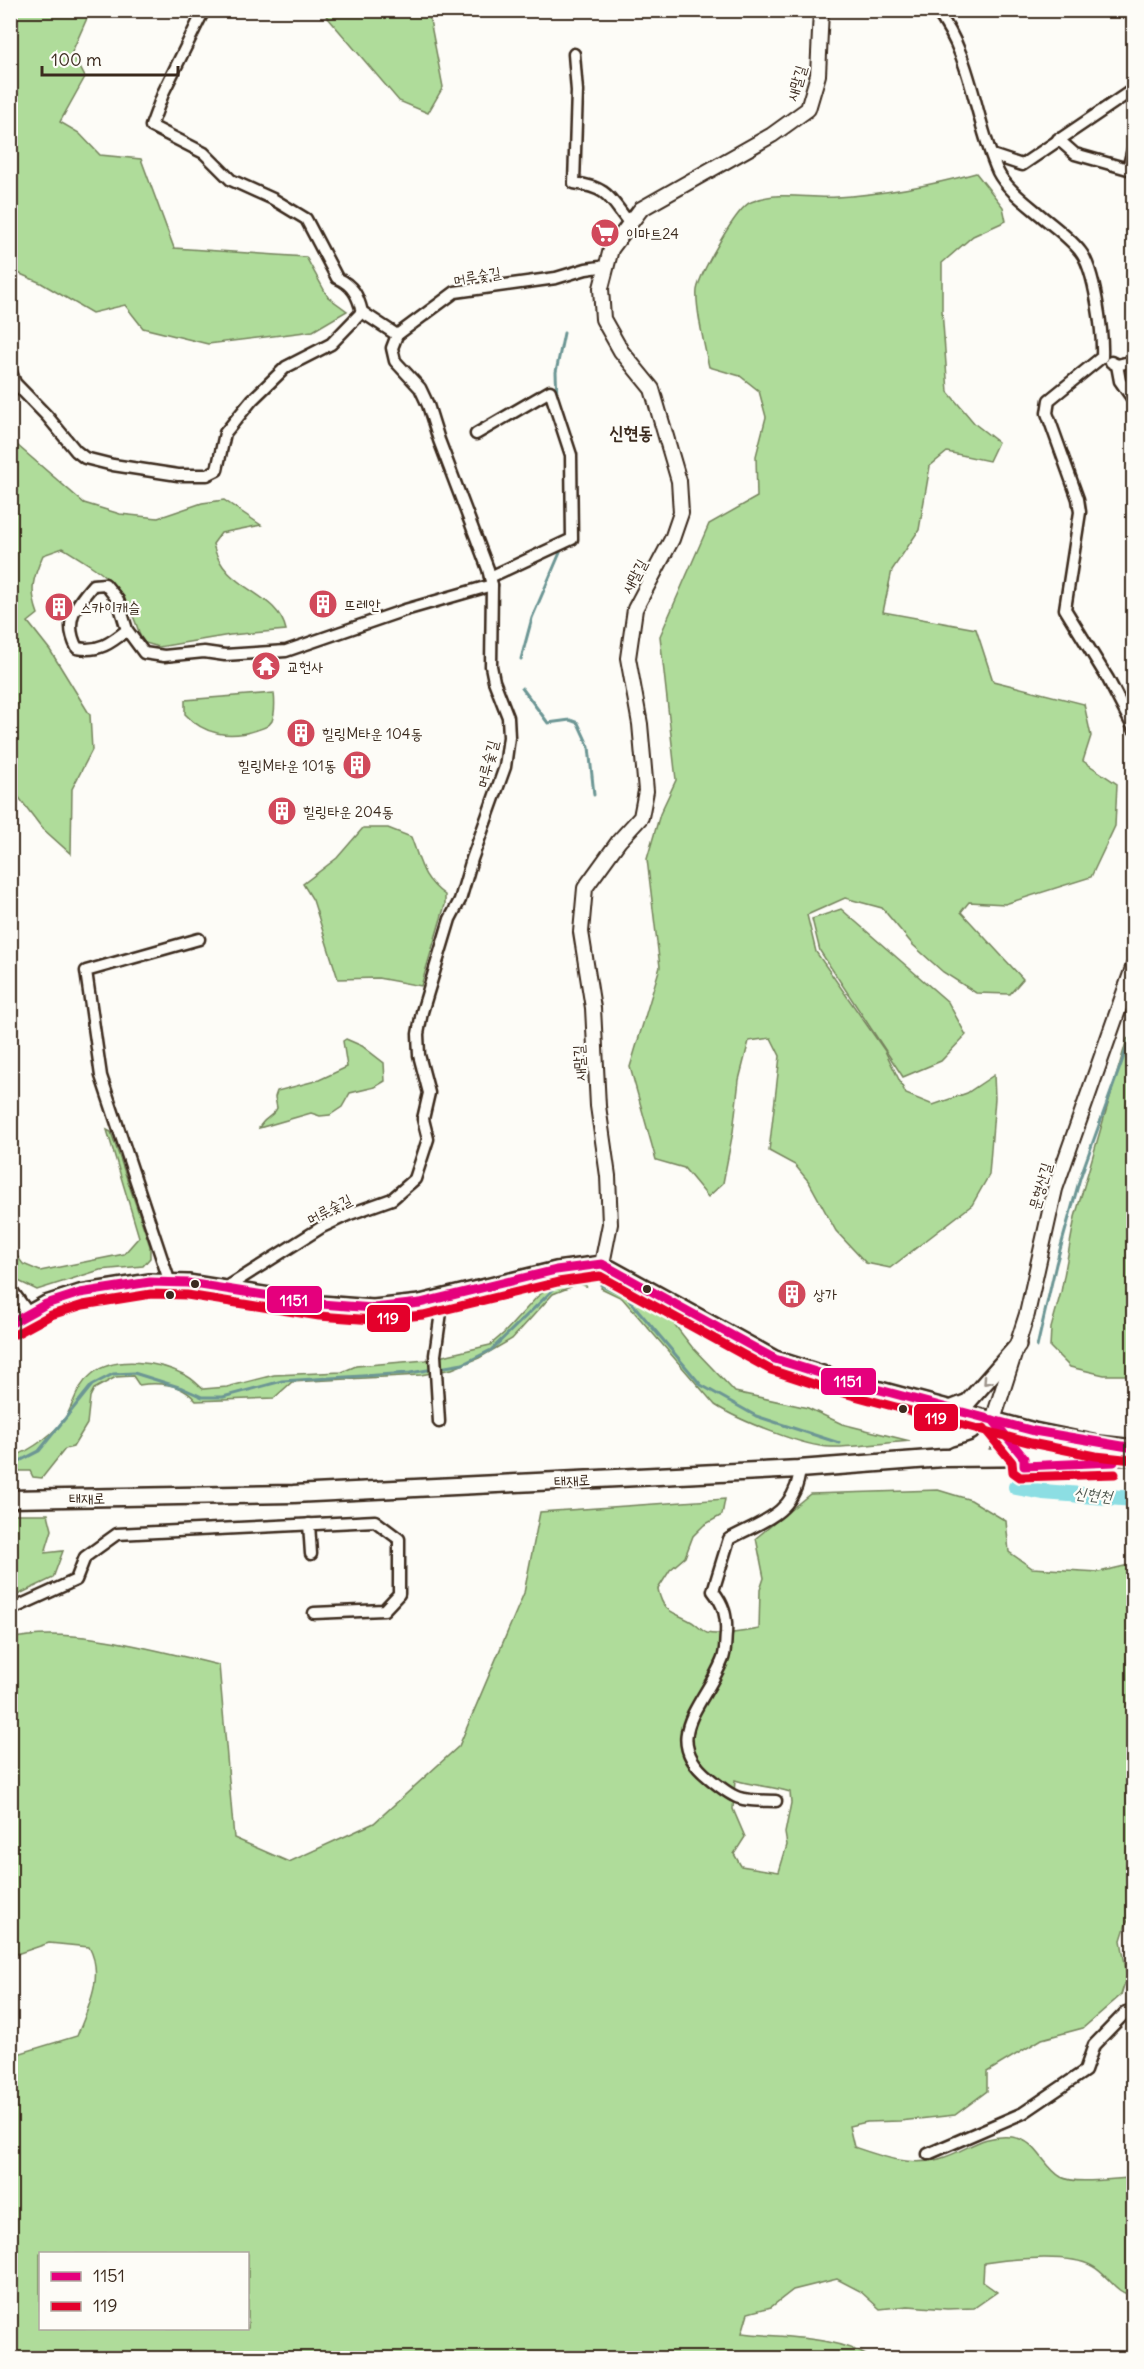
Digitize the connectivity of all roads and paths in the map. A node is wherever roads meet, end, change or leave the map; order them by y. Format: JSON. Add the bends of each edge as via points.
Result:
{"nodes":[{"id":1,"x":204,"y":10,"type":"edge"},
{"id":2,"x":821,"y":10,"type":"edge"},
{"id":3,"x":936,"y":10,"type":"edge"},
{"id":4,"x":574,"y":54,"type":"dead end"},
{"id":5,"x":1134,"y":89,"type":"edge"},
{"id":6,"x":1058,"y":139,"type":"junction"},
{"id":7,"x":1134,"y":144,"type":"edge"},
{"id":8,"x":992,"y":155,"type":"junction"},
{"id":9,"x":630,"y":224,"type":"junction"},
{"id":10,"x":607,"y":266,"type":"junction"},
{"id":11,"x":362,"y":312,"type":"junction"},
{"id":12,"x":397,"y":335,"type":"junction"},
{"id":13,"x":1102,"y":357,"type":"junction"},
{"id":14,"x":1134,"y":361,"type":"edge"},
{"id":15,"x":1117,"y":365,"type":"junction"},
{"id":16,"x":10,"y":369,"type":"edge"},
{"id":17,"x":1134,"y":401,"type":"edge"},
{"id":18,"x":476,"y":434,"type":"dead end"},
{"id":19,"x":491,"y":581,"type":"junction"},
{"id":20,"x":127,"y":630,"type":"junction"},
{"id":21,"x":1134,"y":729,"type":"edge"},
{"id":22,"x":199,"y":939,"type":"dead end"},
{"id":23,"x":1134,"y":965,"type":"edge"},
{"id":24,"x":602,"y":1264,"type":"junction"},
{"id":25,"x":170,"y":1283,"type":"junction"},
{"id":26,"x":10,"y":1288,"type":"edge"},
{"id":27,"x":224,"y":1289,"type":"junction"},
{"id":28,"x":443,"y":1298,"type":"junction"},
{"id":29,"x":28,"y":1314,"type":"junction"},
{"id":30,"x":10,"y":1324,"type":"edge"},
{"id":31,"x":1018,"y":1345,"type":"junction"},
{"id":32,"x":950,"y":1409,"type":"junction"},
{"id":33,"x":993,"y":1420,"type":"junction"},
{"id":34,"x":439,"y":1422,"type":"dead end"},
{"id":35,"x":1134,"y":1448,"type":"edge"},
{"id":36,"x":943,"y":1458,"type":"junction"},
{"id":37,"x":1134,"y":1459,"type":"edge"},
{"id":38,"x":1024,"y":1462,"type":"junction"},
{"id":39,"x":799,"y":1476,"type":"junction"},
{"id":40,"x":10,"y":1499,"type":"edge"},
{"id":41,"x":10,"y":1505,"type":"edge"},
{"id":42,"x":309,"y":1524,"type":"junction"},
{"id":43,"x":311,"y":1554,"type":"dead end"},
{"id":44,"x":10,"y":1610,"type":"edge"},
{"id":45,"x":314,"y":1613,"type":"dead end"},
{"id":46,"x":776,"y":1801,"type":"dead end"},
{"id":47,"x":1134,"y":2010,"type":"edge"},
{"id":48,"x":928,"y":2154,"type":"dead end"}],
"edges":[{"from":1,"to":11,"type":"street","via":[[151,126],[204,153],[231,180],[306,219],[337,278],[358,295]]},
{"from":2,"to":9,"type":"street","name":"새말길","via":[[818,75],[808,110],[772,135],[641,209]]},
{"from":3,"to":8,"type":"street","via":[[963,58]]},
{"from":4,"to":9,"type":"street","via":[[574,183],[608,193]]},
{"from":5,"to":6,"type":"street"},
{"from":6,"to":7,"type":"street","via":[[1075,154],[1128,169]]},
{"from":6,"to":8,"type":"street","via":[[1022,165]]},
{"from":8,"to":13,"type":"street","via":[[999,174],[1022,199],[1082,252],[1095,290]]},
{"from":9,"to":10,"type":"street","name":"새말길","via":[[611,249]]},
{"from":10,"to":12,"type":"street","name":"머루숯길","via":[[556,278],[455,292]]},
{"from":10,"to":24,"type":"street","name":"새말길","via":[[601,288],[603,319],[621,351],[652,389],[679,481],[681,513],[672,539],[635,609],[628,658],[640,724],[646,791],[641,817],[618,841],[585,888],[581,932],[593,1008],[598,1106],[608,1176],[610,1224]]},
{"from":11,"to":12,"type":"street"},
{"from":11,"to":16,"type":"street","via":[[331,344],[286,367],[252,400],[225,433],[217,470],[207,475],[178,475],[85,458],[15,383]]},
{"from":12,"to":19,"type":"street","name":"머루숯길","via":[[392,348],[395,361],[420,387],[428,405]]},
{"from":13,"to":15,"type":"street"},
{"from":13,"to":21,"type":"street","via":[[1048,400],[1047,414],[1080,512],[1065,609]]},
{"from":14,"to":15,"type":"street"},
{"from":15,"to":17,"type":"street","via":[[1126,393]]},
{"from":18,"to":19,"type":"street","via":[[550,390],[571,455],[572,539]]},
{"from":19,"to":20,"type":"street","via":[[286,651],[155,656],[144,653]]},
{"from":19,"to":27,"type":"street","name":"머루숯길","via":[[491,666],[508,717],[509,737],[505,767],[450,919],[422,1012],[418,1034],[429,1094],[423,1119],[428,1139],[415,1179],[403,1192],[322,1227]]},
{"from":20,"to":20,"type":"street","via":[[118,600],[105,584],[93,585],[78,603],[70,624],[77,648],[88,650],[106,647]]},
{"from":22,"to":25,"type":"street","via":[[86,971],[101,1076]]},
{"from":23,"to":31,"type":"street","name":"문형산길","via":[[1055,1189]]},
{"from":24,"to":28,"type":"main road","via":[[556,1270]]},
{"from":24,"to":32,"type":"main road","via":[[775,1359]]},
{"from":25,"to":27,"type":"main road"},
{"from":25,"to":29,"type":"main road","via":[[150,1282],[80,1293]]},
{"from":26,"to":29,"type":"street"},
{"from":27,"to":28,"type":"main road","via":[[374,1308]]},
{"from":28,"to":34,"type":"street","via":[[435,1354]]},
{"from":29,"to":30,"type":"main road"},
{"from":31,"to":32,"type":"main road","one_way":true,"via":[[968,1402]]},
{"from":31,"to":33,"type":"street","name":"문형산길"},
{"from":32,"to":33,"type":"main road"},
{"from":33,"to":35,"type":"main road","via":[[1098,1444]]},
{"from":33,"to":36,"type":"main road","via":[[988,1441],[978,1449]]},
{"from":33,"to":38,"type":"main road"},
{"from":36,"to":38,"type":"main road","name":"태재로"},
{"from":36,"to":40,"type":"main road","name":"태재로","via":[[799,1469],[293,1494]]},
{"from":37,"to":38,"type":"main road","name":"태재로"},
{"from":38,"to":39,"type":"main road","name":"태재로"},
{"from":39,"to":41,"type":"main road","name":"태재로","via":[[293,1499]]},
{"from":39,"to":46,"type":"street","via":[[789,1503],[729,1539],[713,1591],[724,1604],[724,1659],[700,1698],[685,1743],[693,1766],[739,1800]]},
{"from":42,"to":43,"type":"street"},
{"from":42,"to":44,"type":"street","via":[[117,1534],[85,1557],[76,1580]]},
{"from":42,"to":45,"type":"street","via":[[375,1521],[399,1539],[399,1594],[384,1610]]},
{"from":47,"to":48,"type":"street","via":[[1126,2012],[1094,2045],[1085,2071],[1023,2113]]}]}
